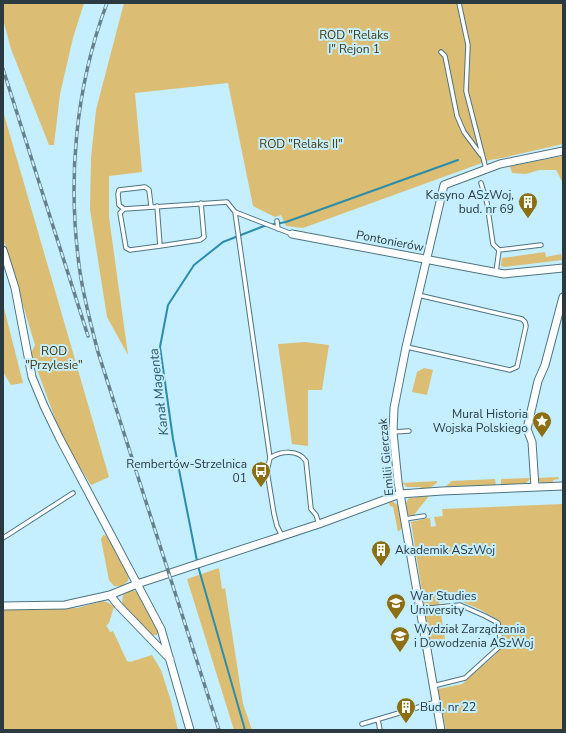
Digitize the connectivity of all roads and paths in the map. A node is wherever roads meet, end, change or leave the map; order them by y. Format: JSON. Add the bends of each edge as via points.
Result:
{"nodes":[{"id":1,"x":459,"y":3,"type":"edge"},
{"id":2,"x":440,"y":52,"type":"dead end"},
{"id":3,"x":563,"y":151,"type":"edge"},
{"id":4,"x":482,"y":158,"type":"junction"},
{"id":5,"x":486,"y":169,"type":"junction"},
{"id":6,"x":481,"y":183,"type":"dead end"},
{"id":7,"x":201,"y":203,"type":"junction"},
{"id":8,"x":151,"y":206,"type":"junction"},
{"id":9,"x":157,"y":206,"type":"junction"},
{"id":10,"x":124,"y":209,"type":"junction"},
{"id":11,"x":235,"y":212,"type":"junction"},
{"id":12,"x":277,"y":221,"type":"dead end"},
{"id":13,"x":278,"y":229,"type":"junction"},
{"id":14,"x":292,"y":234,"type":"joint"},
{"id":15,"x":541,"y":245,"type":"dead end"},
{"id":16,"x":160,"y":246,"type":"junction"},
{"id":17,"x":3,"y":250,"type":"edge"},
{"id":18,"x":499,"y":250,"type":"junction"},
{"id":19,"x":426,"y":259,"type":"junction"},
{"id":20,"x":562,"y":269,"type":"edge"},
{"id":21,"x":496,"y":272,"type":"junction"},
{"id":22,"x":418,"y":295,"type":"junction"},
{"id":23,"x":563,"y":297,"type":"edge"},
{"id":24,"x":406,"y":347,"type":"junction"},
{"id":25,"x":409,"y":431,"type":"dead end"},
{"id":26,"x":393,"y":432,"type":"junction"},
{"id":27,"x":270,"y":458,"type":"junction"},
{"id":28,"x":563,"y":486,"type":"edge"},
{"id":29,"x":534,"y":487,"type":"junction"},
{"id":30,"x":72,"y":493,"type":"dead end"},
{"id":31,"x":400,"y":494,"type":"junction"},
{"id":32,"x":424,"y":516,"type":"dead end"},
{"id":33,"x":405,"y":519,"type":"junction"},
{"id":34,"x":319,"y":524,"type":"junction"},
{"id":35,"x":282,"y":536,"type":"junction"},
{"id":36,"x":3,"y":538,"type":"edge"},
{"id":37,"x":137,"y":584,"type":"junction"},
{"id":38,"x":110,"y":595,"type":"junction"},
{"id":39,"x":3,"y":606,"type":"edge"},
{"id":40,"x":420,"y":609,"type":"junction"},
{"id":41,"x":171,"y":660,"type":"junction"},
{"id":42,"x":433,"y":686,"type":"junction"},
{"id":43,"x":436,"y":702,"type":"junction"},
{"id":44,"x":378,"y":720,"type":"junction"},
{"id":45,"x":362,"y":724,"type":"dead end"},
{"id":46,"x":190,"y":730,"type":"edge"},
{"id":47,"x":380,"y":730,"type":"edge"},
{"id":48,"x":441,"y":730,"type":"edge"}],
"edges":[{"from":1,"to":4,"type":"lane","via":[[468,45],[466,90]]},
{"from":2,"to":4,"type":"lane","via":[[445,56],[462,127]]},
{"from":3,"to":5,"type":"street"},
{"from":4,"to":5,"type":"lane"},
{"from":5,"to":19,"type":"street","name":"Emilii Gierczak","via":[[444,185]]},
{"from":6,"to":18,"type":"lane","via":[[493,244]]},
{"from":7,"to":9,"type":"lane"},
{"from":7,"to":11,"type":"lane","name":"Pontonierów","via":[[227,202]]},
{"from":7,"to":16,"type":"lane","via":[[204,237],[200,240]]},
{"from":8,"to":9,"type":"lane"},
{"from":8,"to":10,"type":"lane"},
{"from":8,"to":10,"type":"lane","via":[[149,190],[146,187],[119,190],[119,205]]},
{"from":9,"to":16,"type":"lane"},
{"from":10,"to":16,"type":"lane","via":[[120,213],[126,248],[130,250]]},
{"from":11,"to":13,"type":"lane","name":"Pontonierów"},
{"from":11,"to":27,"type":"lane"},
{"from":12,"to":13,"type":"lane"},
{"from":13,"to":14,"type":"lane","name":"Pontonierów"},
{"from":14,"to":19,"type":"street","name":"Pontonierów"},
{"from":15,"to":18,"type":"lane"},
{"from":17,"to":37,"type":"street","via":[[15,288],[32,377],[60,439]]},
{"from":18,"to":21,"type":"lane"},
{"from":19,"to":21,"type":"street","name":"Pontonierów"},
{"from":19,"to":22,"type":"street","name":"Emilii Gierczak"},
{"from":20,"to":21,"type":"street","name":"Pontonierów","via":[[504,274]]},
{"from":22,"to":24,"type":"street","name":"Emilii Gierczak"},
{"from":22,"to":24,"type":"lane","via":[[522,319],[526,326],[517,367],[510,370]]},
{"from":23,"to":29,"type":"street","via":[[545,365],[538,380],[527,429],[532,442]]},
{"from":24,"to":26,"type":"street","name":"Emilii Gierczak","via":[[394,408]]},
{"from":25,"to":26,"type":"lane"},
{"from":26,"to":31,"type":"street","name":"Emilii Gierczak"},
{"from":27,"to":34,"type":"lane","via":[[277,454],[293,452],[306,461],[311,508]]},
{"from":27,"to":35,"type":"lane","via":[[267,470],[274,514]]},
{"from":28,"to":29,"type":"street"},
{"from":29,"to":31,"type":"street"},
{"from":30,"to":36,"type":"lane"},
{"from":31,"to":33,"type":"street","name":"Emilii Gierczak"},
{"from":31,"to":34,"type":"street"},
{"from":32,"to":33,"type":"lane"},
{"from":33,"to":40,"type":"street","name":"Emilii Gierczak"},
{"from":34,"to":35,"type":"street"},
{"from":35,"to":37,"type":"street"},
{"from":37,"to":38,"type":"street"},
{"from":37,"to":41,"type":"street","via":[[161,628]]},
{"from":38,"to":39,"type":"street","via":[[66,604]]},
{"from":38,"to":41,"type":"street"},
{"from":40,"to":42,"type":"street","name":"Emilii Gierczak"},
{"from":40,"to":42,"type":"lane","via":[[460,605],[498,623],[501,644],[497,648],[465,678]]},
{"from":41,"to":46,"type":"street"},
{"from":42,"to":43,"type":"street","name":"Emilii Gierczak"},
{"from":43,"to":44,"type":"lane"},
{"from":43,"to":48,"type":"street","name":"Emilii Gierczak"},
{"from":44,"to":45,"type":"lane"},
{"from":44,"to":47,"type":"lane"}]}
